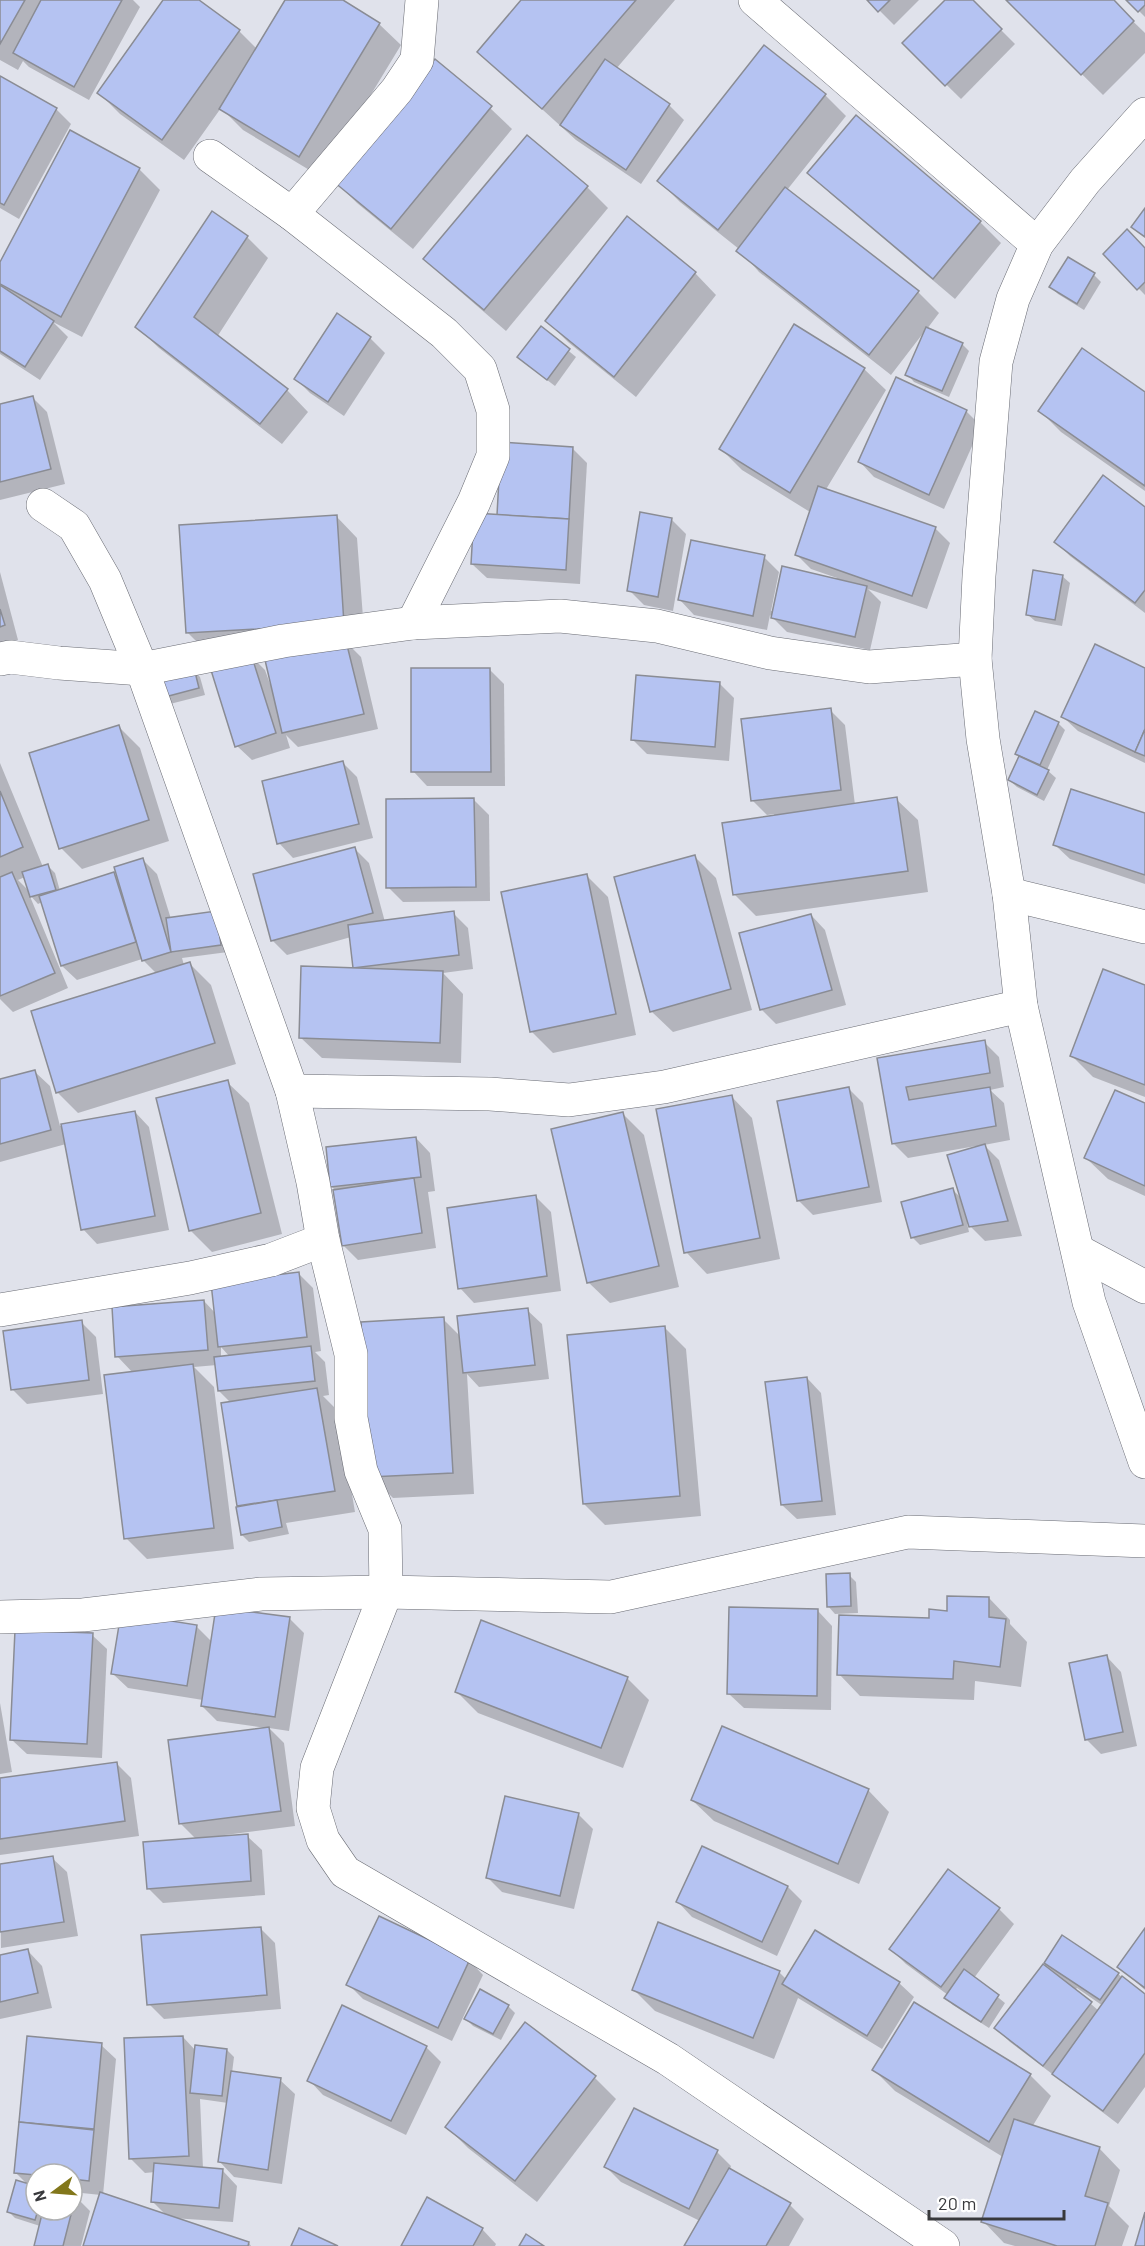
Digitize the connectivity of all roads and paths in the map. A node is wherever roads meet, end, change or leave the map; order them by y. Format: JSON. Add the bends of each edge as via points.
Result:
{"nodes":[{"id":1,"x":422,"y":0,"type":"edge"},
{"id":2,"x":755,"y":0,"type":"edge"},
{"id":3,"x":1145,"y":114,"type":"edge"},
{"id":4,"x":210,"y":156,"type":"dead end"},
{"id":5,"x":292,"y":214,"type":"junction"},
{"id":6,"x":1037,"y":244,"type":"junction"},
{"id":7,"x":43,"y":505,"type":"dead end"},
{"id":8,"x":413,"y":623,"type":"junction"},
{"id":9,"x":975,"y":659,"type":"junction"},
{"id":10,"x":0,"y":660,"type":"edge"},
{"id":11,"x":142,"y":669,"type":"junction"},
{"id":12,"x":1009,"y":894,"type":"junction"},
{"id":13,"x":1145,"y":927,"type":"edge"},
{"id":14,"x":1022,"y":1006,"type":"junction"},
{"id":15,"x":292,"y":1091,"type":"junction"},
{"id":16,"x":323,"y":1240,"type":"junction"},
{"id":17,"x":1078,"y":1251,"type":"junction"},
{"id":18,"x":1145,"y":1287,"type":"edge"},
{"id":19,"x":0,"y":1310,"type":"edge"},
{"id":20,"x":1145,"y":1462,"type":"edge"},
{"id":21,"x":1145,"y":1541,"type":"edge"},
{"id":22,"x":386,"y":1592,"type":"junction"},
{"id":23,"x":0,"y":1617,"type":"edge"},
{"id":24,"x":943,"y":2246,"type":"edge"}],
"edges":[{"from":1,"to":5,"type":"street","via":[[417,60],[397,90]]},
{"from":2,"to":6,"type":"street"},
{"from":3,"to":6,"type":"street","via":[[1084,181]]},
{"from":4,"to":5,"type":"street"},
{"from":5,"to":8,"type":"street","via":[[444,333],[480,369],[493,410],[493,456]]},
{"from":6,"to":9,"type":"street","via":[[1013,299],[996,362]]},
{"from":7,"to":11,"type":"street","via":[[74,526],[105,580]]},
{"from":8,"to":9,"type":"street","via":[[560,616],[657,626],[770,654],[869,667]]},
{"from":8,"to":11,"type":"street","via":[[283,641]]},
{"from":9,"to":12,"type":"street","via":[[983,739]]},
{"from":10,"to":11,"type":"street","via":[[10,657]]},
{"from":11,"to":15,"type":"street"},
{"from":12,"to":13,"type":"street"},
{"from":12,"to":14,"type":"street"},
{"from":14,"to":15,"type":"street","via":[[664,1087],[568,1100],[490,1094]]},
{"from":14,"to":17,"type":"street"},
{"from":15,"to":16,"type":"street"},
{"from":16,"to":19,"type":"street","via":[[271,1260],[190,1278]]},
{"from":16,"to":22,"type":"street","via":[[351,1354],[351,1418],[362,1471],[385,1529]]},
{"from":17,"to":18,"type":"street"},
{"from":17,"to":20,"type":"street","via":[[1089,1302]]},
{"from":21,"to":22,"type":"street","via":[[908,1532],[611,1597]]},
{"from":22,"to":23,"type":"street","via":[[261,1594],[83,1615]]},
{"from":22,"to":24,"type":"street","via":[[317,1768],[313,1808],[323,1840],[345,1872],[668,2059]]}]}
